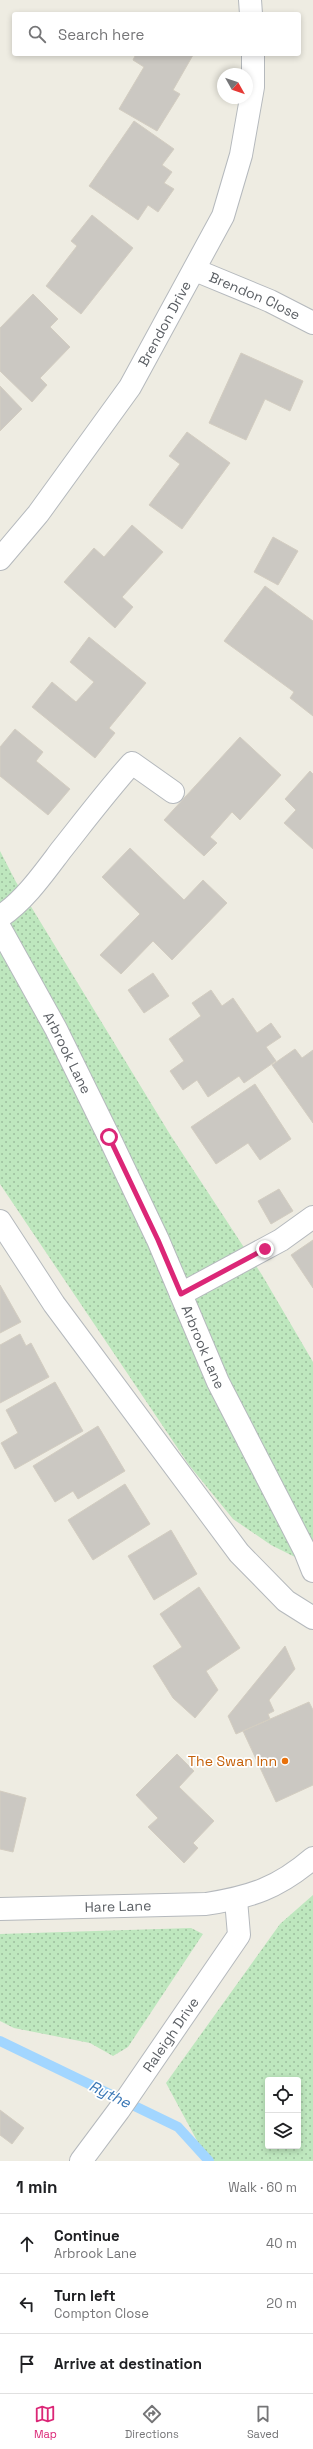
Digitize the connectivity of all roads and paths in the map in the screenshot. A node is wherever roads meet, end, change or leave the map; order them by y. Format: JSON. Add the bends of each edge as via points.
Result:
{"nodes":[{"id":1,"x":250,"y":0,"type":"edge"},
{"id":2,"x":251,"y":12,"type":"edge"},
{"id":3,"x":253,"y":56,"type":"edge"},
{"id":4,"x":195,"y":270,"type":"junction"},
{"id":5,"x":313,"y":322,"type":"edge"},
{"id":6,"x":0,"y":558,"type":"edge"},
{"id":7,"x":173,"y":792,"type":"dead end"},
{"id":8,"x":0,"y":917,"type":"edge"},
{"id":9,"x":0,"y":928,"type":"edge"},
{"id":10,"x":313,"y":1217,"type":"edge"},
{"id":11,"x":0,"y":1221,"type":"edge"},
{"id":12,"x":181,"y":1294,"type":"junction"},
{"id":13,"x":313,"y":1571,"type":"edge"},
{"id":14,"x":313,"y":1618,"type":"edge"},
{"id":15,"x":313,"y":1858,"type":"edge"},
{"id":16,"x":236,"y":1900,"type":"junction"},
{"id":17,"x":0,"y":1909,"type":"edge"},
{"id":18,"x":81,"y":2161,"type":"edge"}],
"edges":[{"from":1,"to":2,"type":"street"},
{"from":3,"to":4,"type":"street","name":"Brendon Drive","via":[[254,87],[241,155],[223,216]]},
{"from":4,"to":5,"type":"street","name":"Brendon Close"},
{"from":4,"to":6,"type":"street","name":"Brendon Drive","via":[[130,387],[38,514]]},
{"from":7,"to":8,"type":"street","via":[[132,763],[40,878],[14,908]]},
{"from":9,"to":12,"type":"street","name":"Arbrook Lane","via":[[59,1036],[158,1240]]},
{"from":10,"to":12,"type":"street","via":[[280,1240]]},
{"from":11,"to":14,"type":"street","via":[[54,1304],[239,1553],[286,1601]]},
{"from":12,"to":13,"type":"street","name":"Arbrook Lane","via":[[218,1382]]},
{"from":15,"to":16,"type":"street","name":"Hare Lane","via":[[274,1887]]},
{"from":16,"to":17,"type":"street","name":"Hare Lane","via":[[206,1904]]},
{"from":16,"to":18,"type":"street","name":"Raleigh Drive","via":[[238,1935],[119,2110]]}]}
